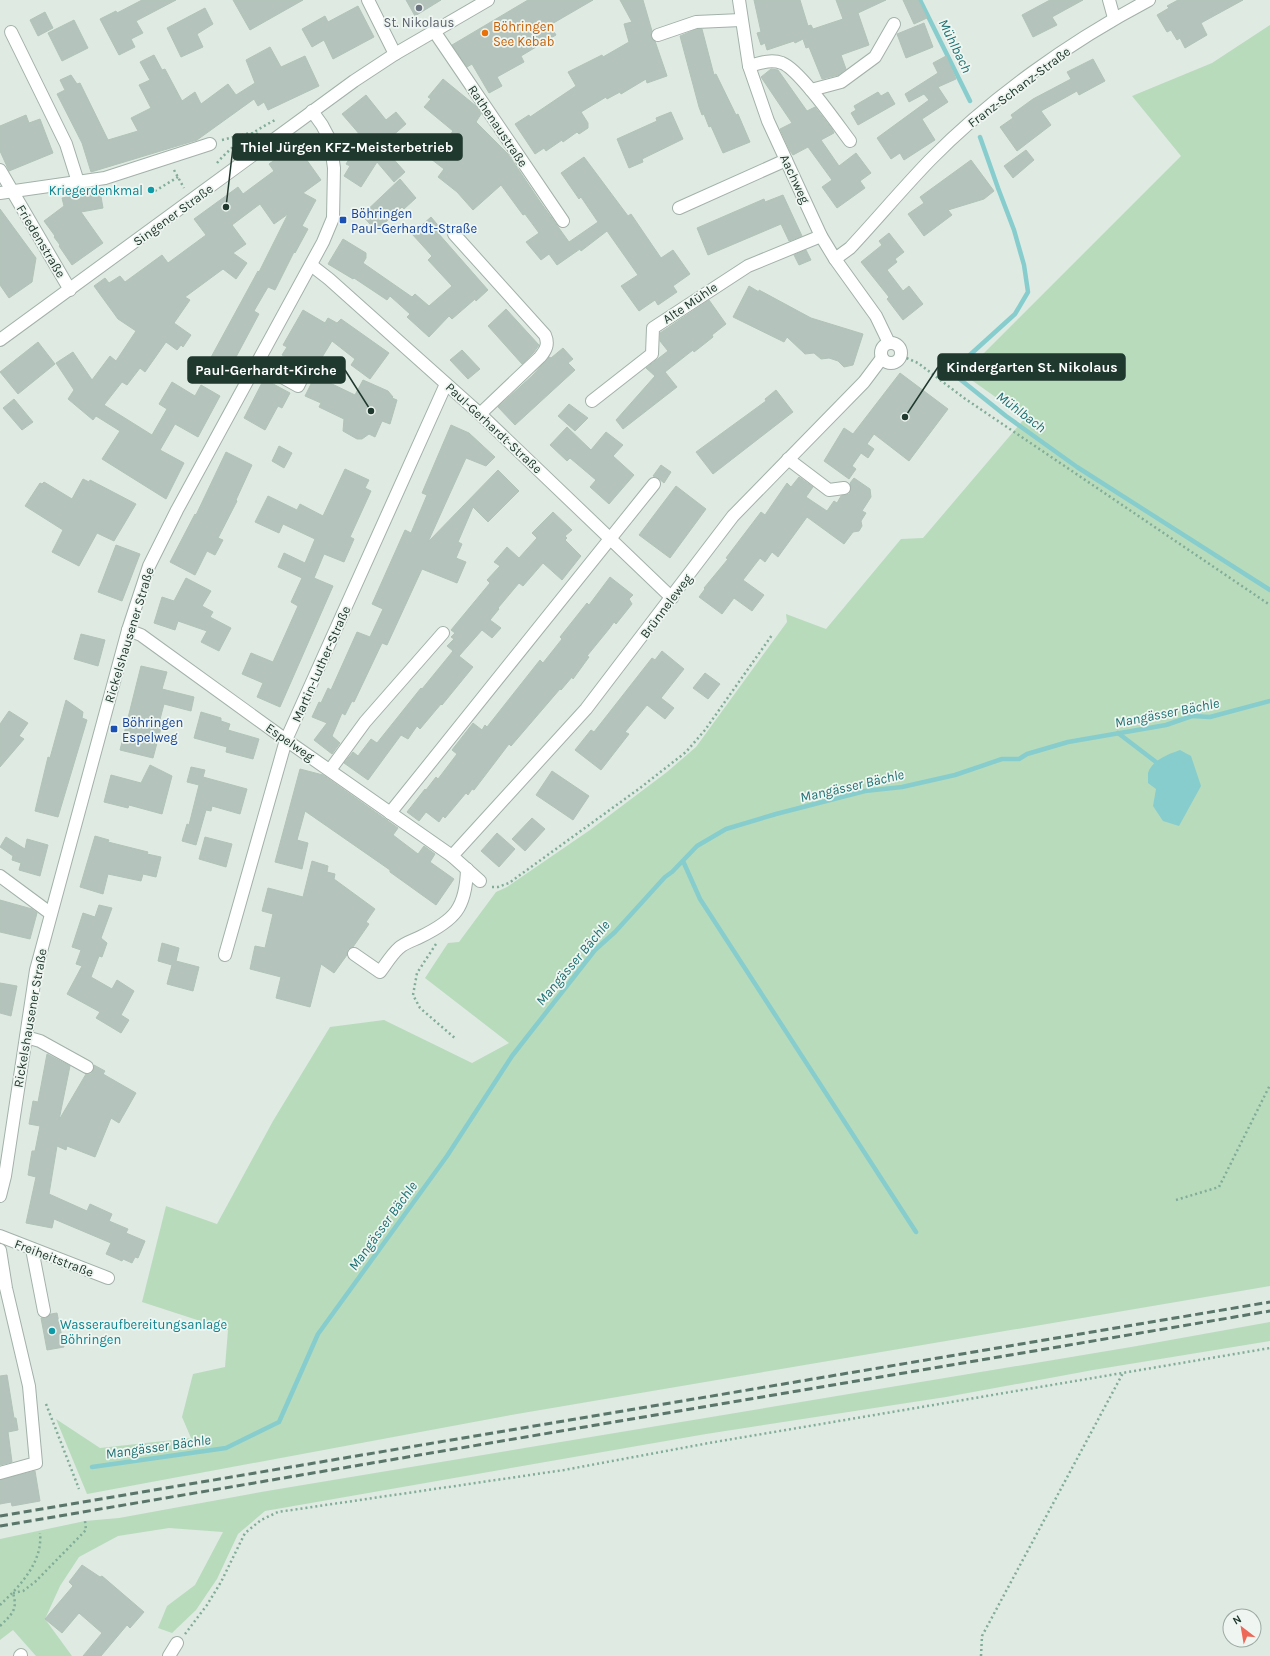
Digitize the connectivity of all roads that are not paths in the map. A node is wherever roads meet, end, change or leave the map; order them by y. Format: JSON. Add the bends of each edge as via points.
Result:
{"nodes":[{"id":1,"x":368,"y":0,"type":"edge"},
{"id":2,"x":488,"y":0,"type":"edge"},
{"id":3,"x":739,"y":0,"type":"edge"},
{"id":4,"x":1109,"y":0,"type":"edge"},
{"id":5,"x":1149,"y":0,"type":"edge"},
{"id":6,"x":1114,"y":18,"type":"junction"},
{"id":7,"x":741,"y":20,"type":"junction"},
{"id":8,"x":894,"y":24,"type":"dead end"},
{"id":9,"x":434,"y":31,"type":"junction"},
{"id":10,"x":11,"y":32,"type":"dead end"},
{"id":11,"x":658,"y":35,"type":"dead end"},
{"id":12,"x":395,"y":54,"type":"junction"},
{"id":13,"x":749,"y":66,"type":"junction"},
{"id":14,"x":811,"y":90,"type":"junction"},
{"id":15,"x":312,"y":111,"type":"junction"},
{"id":16,"x":850,"y":141,"type":"dead end"},
{"id":17,"x":210,"y":144,"type":"road end"},
{"id":18,"x":786,"y":160,"type":"junction"},
{"id":19,"x":0,"y":170,"type":"edge"},
{"id":20,"x":78,"y":182,"type":"junction"},
{"id":21,"x":6,"y":193,"type":"edge"},
{"id":22,"x":679,"y":208,"type":"dead end"},
{"id":23,"x":563,"y":221,"type":"dead end"},
{"id":24,"x":454,"y":234,"type":"dead end"},
{"id":25,"x":821,"y":236,"type":"junction"},
{"id":26,"x":835,"y":259,"type":"junction"},
{"id":27,"x":311,"y":265,"type":"junction"},
{"id":28,"x":70,"y":290,"type":"junction"},
{"id":29,"x":0,"y":340,"type":"edge"},
{"id":30,"x":889,"y":343,"type":"junction"},
{"id":31,"x":882,"y":358,"type":"junction"},
{"id":32,"x":257,"y":363,"type":"junction"},
{"id":33,"x":305,"y":372,"type":"dead end"},
{"id":34,"x":446,"y":384,"type":"junction"},
{"id":35,"x":592,"y":400,"type":"dead end"},
{"id":36,"x":480,"y":414,"type":"junction"},
{"id":37,"x":788,"y":459,"type":"junction"},
{"id":38,"x":654,"y":484,"type":"dead end"},
{"id":39,"x":844,"y":488,"type":"dead end"},
{"id":40,"x":610,"y":538,"type":"junction"},
{"id":41,"x":672,"y":598,"type":"junction"},
{"id":42,"x":128,"y":630,"type":"junction"},
{"id":43,"x":443,"y":633,"type":"dead end"},
{"id":44,"x":286,"y":740,"type":"junction"},
{"id":45,"x":330,"y":770,"type":"junction"},
{"id":46,"x":390,"y":813,"type":"junction"},
{"id":47,"x":452,"y":856,"type":"junction"},
{"id":48,"x":466,"y":869,"type":"junction"},
{"id":49,"x":0,"y":876,"type":"edge"},
{"id":50,"x":480,"y":881,"type":"road end"},
{"id":51,"x":50,"y":913,"type":"junction"},
{"id":52,"x":354,"y":954,"type":"dead end"},
{"id":53,"x":225,"y":955,"type":"dead end"},
{"id":54,"x":26,"y":1037,"type":"junction"},
{"id":55,"x":87,"y":1067,"type":"dead end"},
{"id":56,"x":0,"y":1196,"type":"edge"},
{"id":57,"x":0,"y":1236,"type":"edge"},
{"id":58,"x":32,"y":1249,"type":"junction"},
{"id":59,"x":0,"y":1250,"type":"edge"},
{"id":60,"x":108,"y":1278,"type":"dead end"},
{"id":61,"x":3,"y":1288,"type":"edge"},
{"id":62,"x":44,"y":1311,"type":"dead end"},
{"id":63,"x":0,"y":1474,"type":"edge"},
{"id":64,"x":177,"y":1643,"type":"road end"},
{"id":65,"x":169,"y":1656,"type":"edge"}],
"edges":[{"from":1,"to":12,"type":"street"},
{"from":2,"to":9,"type":"street","name":"Singener Straße"},
{"from":3,"to":7,"type":"street","name":"Aachweg"},
{"from":4,"to":6,"type":"street"},
{"from":5,"to":6,"type":"street","name":"Franz-Schanz-Straße"},
{"from":6,"to":26,"type":"street","name":"Franz-Schanz-Straße","via":[[986,108],[930,160],[850,248]]},
{"from":7,"to":11,"type":"street","via":[[696,22]]},
{"from":7,"to":13,"type":"street","name":"Aachweg"},
{"from":8,"to":14,"type":"street","via":[[874,57],[841,82]]},
{"from":9,"to":12,"type":"street","name":"Singener Straße"},
{"from":9,"to":23,"type":"street","name":"Rathenaustraße"},
{"from":10,"to":20,"type":"street","via":[[66,144]]},
{"from":12,"to":15,"type":"street","name":"Singener Straße"},
{"from":13,"to":14,"type":"street","via":[[770,61],[782,63],[793,70]]},
{"from":13,"to":18,"type":"street","name":"Aachweg","via":[[768,121]]},
{"from":14,"to":16,"type":"street"},
{"from":15,"to":27,"type":"street","name":"Rickelshausener Straße","via":[[330,140],[334,184],[333,218]]},
{"from":15,"to":28,"type":"street","name":"Singener Straße"},
{"from":17,"to":20,"type":"street","name":"Friedenstraße","via":[[104,178]]},
{"from":18,"to":22,"type":"street"},
{"from":18,"to":25,"type":"street","name":"Aachweg"},
{"from":19,"to":21,"type":"street","name":"Friedenstraße"},
{"from":20,"to":21,"type":"street","name":"Friedenstraße"},
{"from":21,"to":28,"type":"street","name":"Friedenstraße"},
{"from":24,"to":36,"type":"street","via":[[547,340],[545,351],[540,357]]},
{"from":25,"to":26,"type":"street","name":"Aachweg"},
{"from":25,"to":35,"type":"street","name":"Alte Mühle","via":[[748,266],[653,328],[652,354]]},
{"from":26,"to":30,"type":"street","name":"Aachweg","via":[[876,316]]},
{"from":27,"to":32,"type":"street","name":"Rickelshausener Straße"},
{"from":27,"to":34,"type":"street","name":"Paul-Gerhardt-Straße","via":[[329,278]]},
{"from":28,"to":29,"type":"street","name":"Singener Straße"},
{"from":30,"to":31,"type":"street","via":[[881,352]]},
{"from":30,"to":31,"type":"street","via":[[896,344],[901,349],[902,356],[894,363]]},
{"from":31,"to":37,"type":"street","name":"Brünneleweg","via":[[864,382]]},
{"from":32,"to":33,"type":"street","via":[[298,386]]},
{"from":32,"to":42,"type":"street","name":"Rickelshausener Straße","via":[[150,566]]},
{"from":34,"to":36,"type":"street","name":"Paul-Gerhardt-Straße"},
{"from":34,"to":44,"type":"street","name":"Martin-Luther-Straße"},
{"from":36,"to":40,"type":"street","name":"Paul-Gerhardt-Straße"},
{"from":37,"to":39,"type":"street","via":[[829,490]]},
{"from":37,"to":41,"type":"street","name":"Brünneleweg","via":[[734,516]]},
{"from":38,"to":40,"type":"street"},
{"from":40,"to":41,"type":"street","name":"Paul-Gerhardt-Straße"},
{"from":40,"to":46,"type":"street"},
{"from":41,"to":47,"type":"street","name":"Brünneleweg","via":[[586,709]]},
{"from":42,"to":44,"type":"street","name":"Espelweg","via":[[141,635]]},
{"from":42,"to":51,"type":"street","name":"Rickelshausener Straße"},
{"from":43,"to":45,"type":"street","via":[[366,722]]},
{"from":44,"to":45,"type":"street","name":"Espelweg"},
{"from":44,"to":53,"type":"street","name":"Martin-Luther-Straße"},
{"from":45,"to":46,"type":"street","name":"Espelweg"},
{"from":46,"to":47,"type":"street","name":"Espelweg"},
{"from":47,"to":48,"type":"street","name":"Espelweg"},
{"from":48,"to":50,"type":"street","name":"Espelweg"},
{"from":48,"to":52,"type":"street","via":[[466,888],[462,904],[450,919],[429,933],[399,947],[380,972]]},
{"from":49,"to":51,"type":"street"},
{"from":51,"to":54,"type":"street","name":"Rickelshausener Straße","via":[[36,970]]},
{"from":54,"to":55,"type":"street","via":[[40,1041]]},
{"from":54,"to":56,"type":"street","name":"Rickelshausener Straße"},
{"from":57,"to":58,"type":"street","name":"Freiheitstraße"},
{"from":58,"to":60,"type":"street","name":"Freiheitstraße"},
{"from":58,"to":62,"type":"street"},
{"from":59,"to":61,"type":"street"},
{"from":61,"to":63,"type":"street","via":[[29,1386],[36,1463]]},
{"from":64,"to":65,"type":"street"}]}
